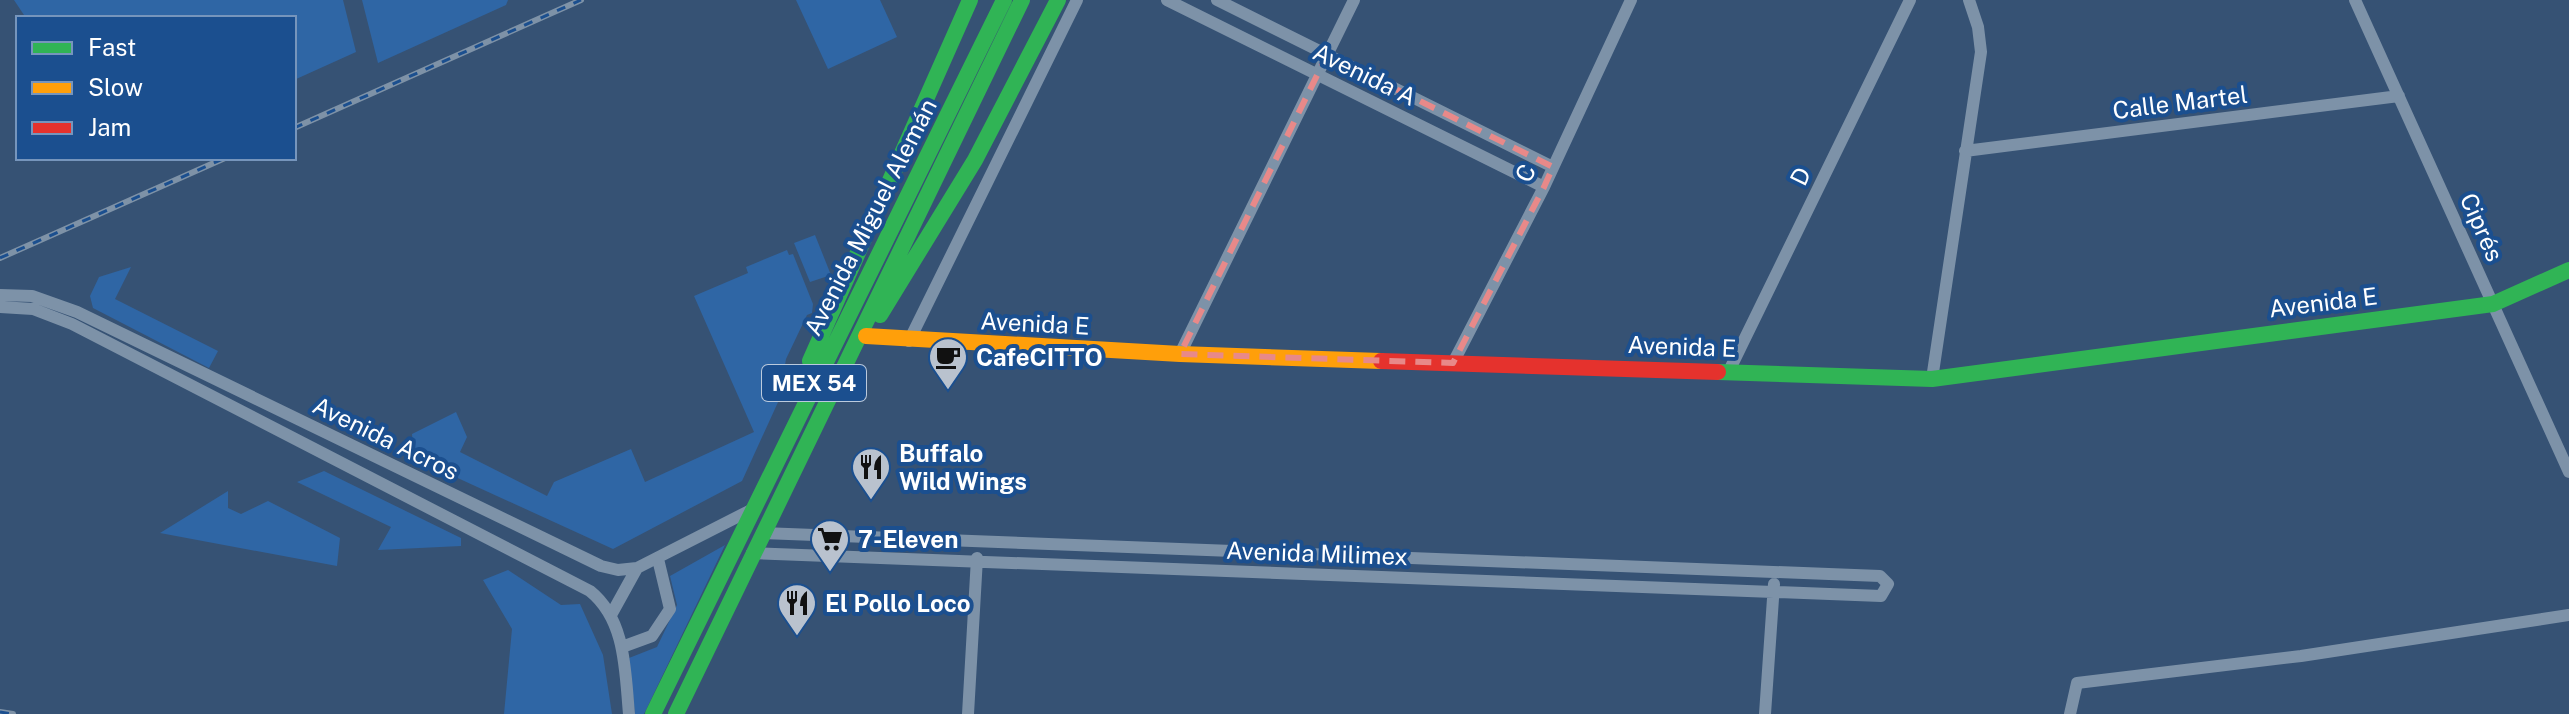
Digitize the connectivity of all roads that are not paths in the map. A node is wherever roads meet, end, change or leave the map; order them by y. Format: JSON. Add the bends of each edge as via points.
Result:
{"nodes":[{"id":1,"x":970,"y":0,"type":"edge"},
{"id":2,"x":1004,"y":0,"type":"edge"},
{"id":3,"x":1022,"y":0,"type":"edge"},
{"id":4,"x":1058,"y":0,"type":"edge"},
{"id":5,"x":1077,"y":0,"type":"edge"},
{"id":6,"x":1167,"y":0,"type":"edge"},
{"id":7,"x":1217,"y":0,"type":"edge"},
{"id":8,"x":1354,"y":0,"type":"edge"},
{"id":9,"x":1631,"y":0,"type":"edge"},
{"id":10,"x":1910,"y":0,"type":"edge"},
{"id":11,"x":1969,"y":0,"type":"edge"},
{"id":12,"x":2355,"y":0,"type":"edge"},
{"id":13,"x":1327,"y":55,"type":"junction"},
{"id":14,"x":986,"y":56,"type":"junction"},
{"id":15,"x":1318,"y":75,"type":"junction"},
{"id":16,"x":2399,"y":96,"type":"junction"},
{"id":17,"x":1453,"y":117,"type":"junction"},
{"id":18,"x":1444,"y":137,"type":"junction"},
{"id":19,"x":1965,"y":151,"type":"junction"},
{"id":20,"x":1553,"y":167,"type":"junction"},
{"id":21,"x":1544,"y":187,"type":"junction"},
{"id":22,"x":2569,"y":270,"type":"edge"},
{"id":23,"x":0,"y":295,"type":"edge"},
{"id":24,"x":2493,"y":304,"type":"junction"},
{"id":25,"x":0,"y":307,"type":"edge"},
{"id":26,"x":866,"y":336,"type":"junction"},
{"id":27,"x":909,"y":341,"type":"junction"},
{"id":28,"x":849,"y":353,"type":"junction"},
{"id":29,"x":1180,"y":354,"type":"junction"},
{"id":30,"x":1453,"y":363,"type":"junction"},
{"id":31,"x":1729,"y":371,"type":"junction"},
{"id":32,"x":1932,"y":379,"type":"junction"},
{"id":33,"x":798,"y":415,"type":"junction"},
{"id":34,"x":2569,"y":472,"type":"edge"},
{"id":35,"x":483,"y":509,"type":"junction"},
{"id":36,"x":751,"y":510,"type":"junction"},
{"id":37,"x":471,"y":530,"type":"junction"},
{"id":38,"x":532,"y":533,"type":"junction"},
{"id":39,"x":762,"y":533,"type":"junction"},
{"id":40,"x":977,"y":543,"type":"junction"},
{"id":41,"x":752,"y":553,"type":"junction"},
{"id":42,"x":521,"y":556,"type":"junction"},
{"id":43,"x":658,"y":559,"type":"junction"},
{"id":44,"x":977,"y":563,"type":"junction"},
{"id":45,"x":637,"y":568,"type":"junction"},
{"id":46,"x":1775,"y":573,"type":"junction"},
{"id":47,"x":1774,"y":592,"type":"junction"},
{"id":48,"x":611,"y":615,"type":"junction"},
{"id":49,"x":2569,"y":615,"type":"edge"},
{"id":50,"x":622,"y":647,"type":"junction"},
{"id":51,"x":629,"y":714,"type":"edge"},
{"id":52,"x":653,"y":714,"type":"edge"},
{"id":53,"x":676,"y":714,"type":"edge"},
{"id":54,"x":968,"y":714,"type":"edge"},
{"id":55,"x":1765,"y":714,"type":"edge"},
{"id":56,"x":2070,"y":714,"type":"edge"}],
"edges":[{"from":1,"to":33,"type":"main road","via":[[800,387]]},
{"from":2,"to":14,"type":"main road","name":"Avenida Miguel Alemán","number":"MEX 54"},
{"from":3,"to":14,"type":"main road","name":"Avenida Miguel Alemán","number":"MEX 54"},
{"from":4,"to":26,"type":"main road","via":[[960,192]]},
{"from":5,"to":27,"type":"street"},
{"from":6,"to":15,"type":"street","name":"Avenida A"},
{"from":7,"to":13,"type":"street","name":"Avenida A"},
{"from":8,"to":13,"type":"street"},
{"from":9,"to":20,"type":"street","name":"C"},
{"from":10,"to":31,"type":"street","name":"D"},
{"from":11,"to":19,"type":"street","via":[[1981,52]]},
{"from":12,"to":16,"type":"street","name":"Ciprés"},
{"from":13,"to":15,"type":"street"},
{"from":13,"to":17,"type":"street","name":"Avenida A"},
{"from":14,"to":28,"type":"main road","name":"Avenida Miguel Alemán","number":"MEX 54"},
{"from":14,"to":33,"type":"main road","name":"Avenida Miguel Alemán","number":"MEX 54"},
{"from":15,"to":18,"type":"street","name":"Avenida A"},
{"from":15,"to":29,"type":"street"},
{"from":16,"to":19,"type":"street","name":"Calle Martel"},
{"from":16,"to":24,"type":"street","name":"Ciprés"},
{"from":17,"to":18,"type":"street"},
{"from":17,"to":20,"type":"street","name":"Avenida A"},
{"from":18,"to":21,"type":"street","name":"Avenida A"},
{"from":19,"to":32,"type":"street"},
{"from":20,"to":21,"type":"street","name":"C"},
{"from":21,"to":30,"type":"street","name":"C"},
{"from":22,"to":24,"type":"main road","name":"Avenida E"},
{"from":23,"to":35,"type":"street","name":"Avenida Acros","via":[[32,296],[77,312]]},
{"from":24,"to":32,"type":"main road","name":"Avenida E"},
{"from":24,"to":34,"type":"street","name":"Ciprés"},
{"from":25,"to":37,"type":"street","name":"Avenida Acros","via":[[33,309],[72,324]]},
{"from":26,"to":27,"type":"main road","name":"Avenida E"},
{"from":26,"to":28,"type":"main road"},
{"from":27,"to":29,"type":"main road","name":"Avenida E"},
{"from":28,"to":39,"type":"main road","name":"Avenida Miguel Alemán","number":"MEX 54"},
{"from":29,"to":30,"type":"main road","name":"Avenida E"},
{"from":30,"to":31,"type":"main road","name":"Avenida E"},
{"from":31,"to":32,"type":"main road","name":"Avenida E"},
{"from":33,"to":36,"type":"main road","name":"Avenida Miguel Alemán","number":"MEX 54"},
{"from":35,"to":37,"type":"street"},
{"from":35,"to":38,"type":"street","name":"Avenida Acros"},
{"from":36,"to":43,"type":"street","name":"Avenida Acros"},
{"from":36,"to":52,"type":"main road","name":"Avenida Miguel Alemán","number":"MEX 54"},
{"from":37,"to":42,"type":"street","name":"Avenida Acros"},
{"from":38,"to":42,"type":"street"},
{"from":38,"to":45,"type":"street","name":"Avenida Acros","via":[[601,566]]},
{"from":39,"to":40,"type":"street","name":"Avenida Milimex"},
{"from":39,"to":41,"type":"main road","name":"Avenida Miguel Alemán","number":"MEX 54"},
{"from":40,"to":44,"type":"street"},
{"from":40,"to":46,"type":"street","name":"Avenida Milimex"},
{"from":41,"to":44,"type":"street","name":"Avenida Milimex"},
{"from":41,"to":53,"type":"main road","name":"Avenida Miguel Alemán","number":"MEX 54"},
{"from":42,"to":48,"type":"street","name":"Avenida Acros","via":[[590,591]]},
{"from":43,"to":45,"type":"street","name":"Avenida Acros"},
{"from":43,"to":50,"type":"street","via":[[670,609],[652,636]]},
{"from":44,"to":47,"type":"street","name":"Avenida Milimex"},
{"from":44,"to":54,"type":"street"},
{"from":45,"to":48,"type":"street"},
{"from":46,"to":47,"type":"street"},
{"from":46,"to":47,"type":"street","name":"Avenida Milimex","via":[[1880,576],[1888,584],[1881,596]]},
{"from":47,"to":55,"type":"street"},
{"from":48,"to":50,"type":"street","name":"Avenida Acros"},
{"from":49,"to":56,"type":"street","via":[[2077,683]]},
{"from":50,"to":51,"type":"street","name":"Avenida Acros"}]}
